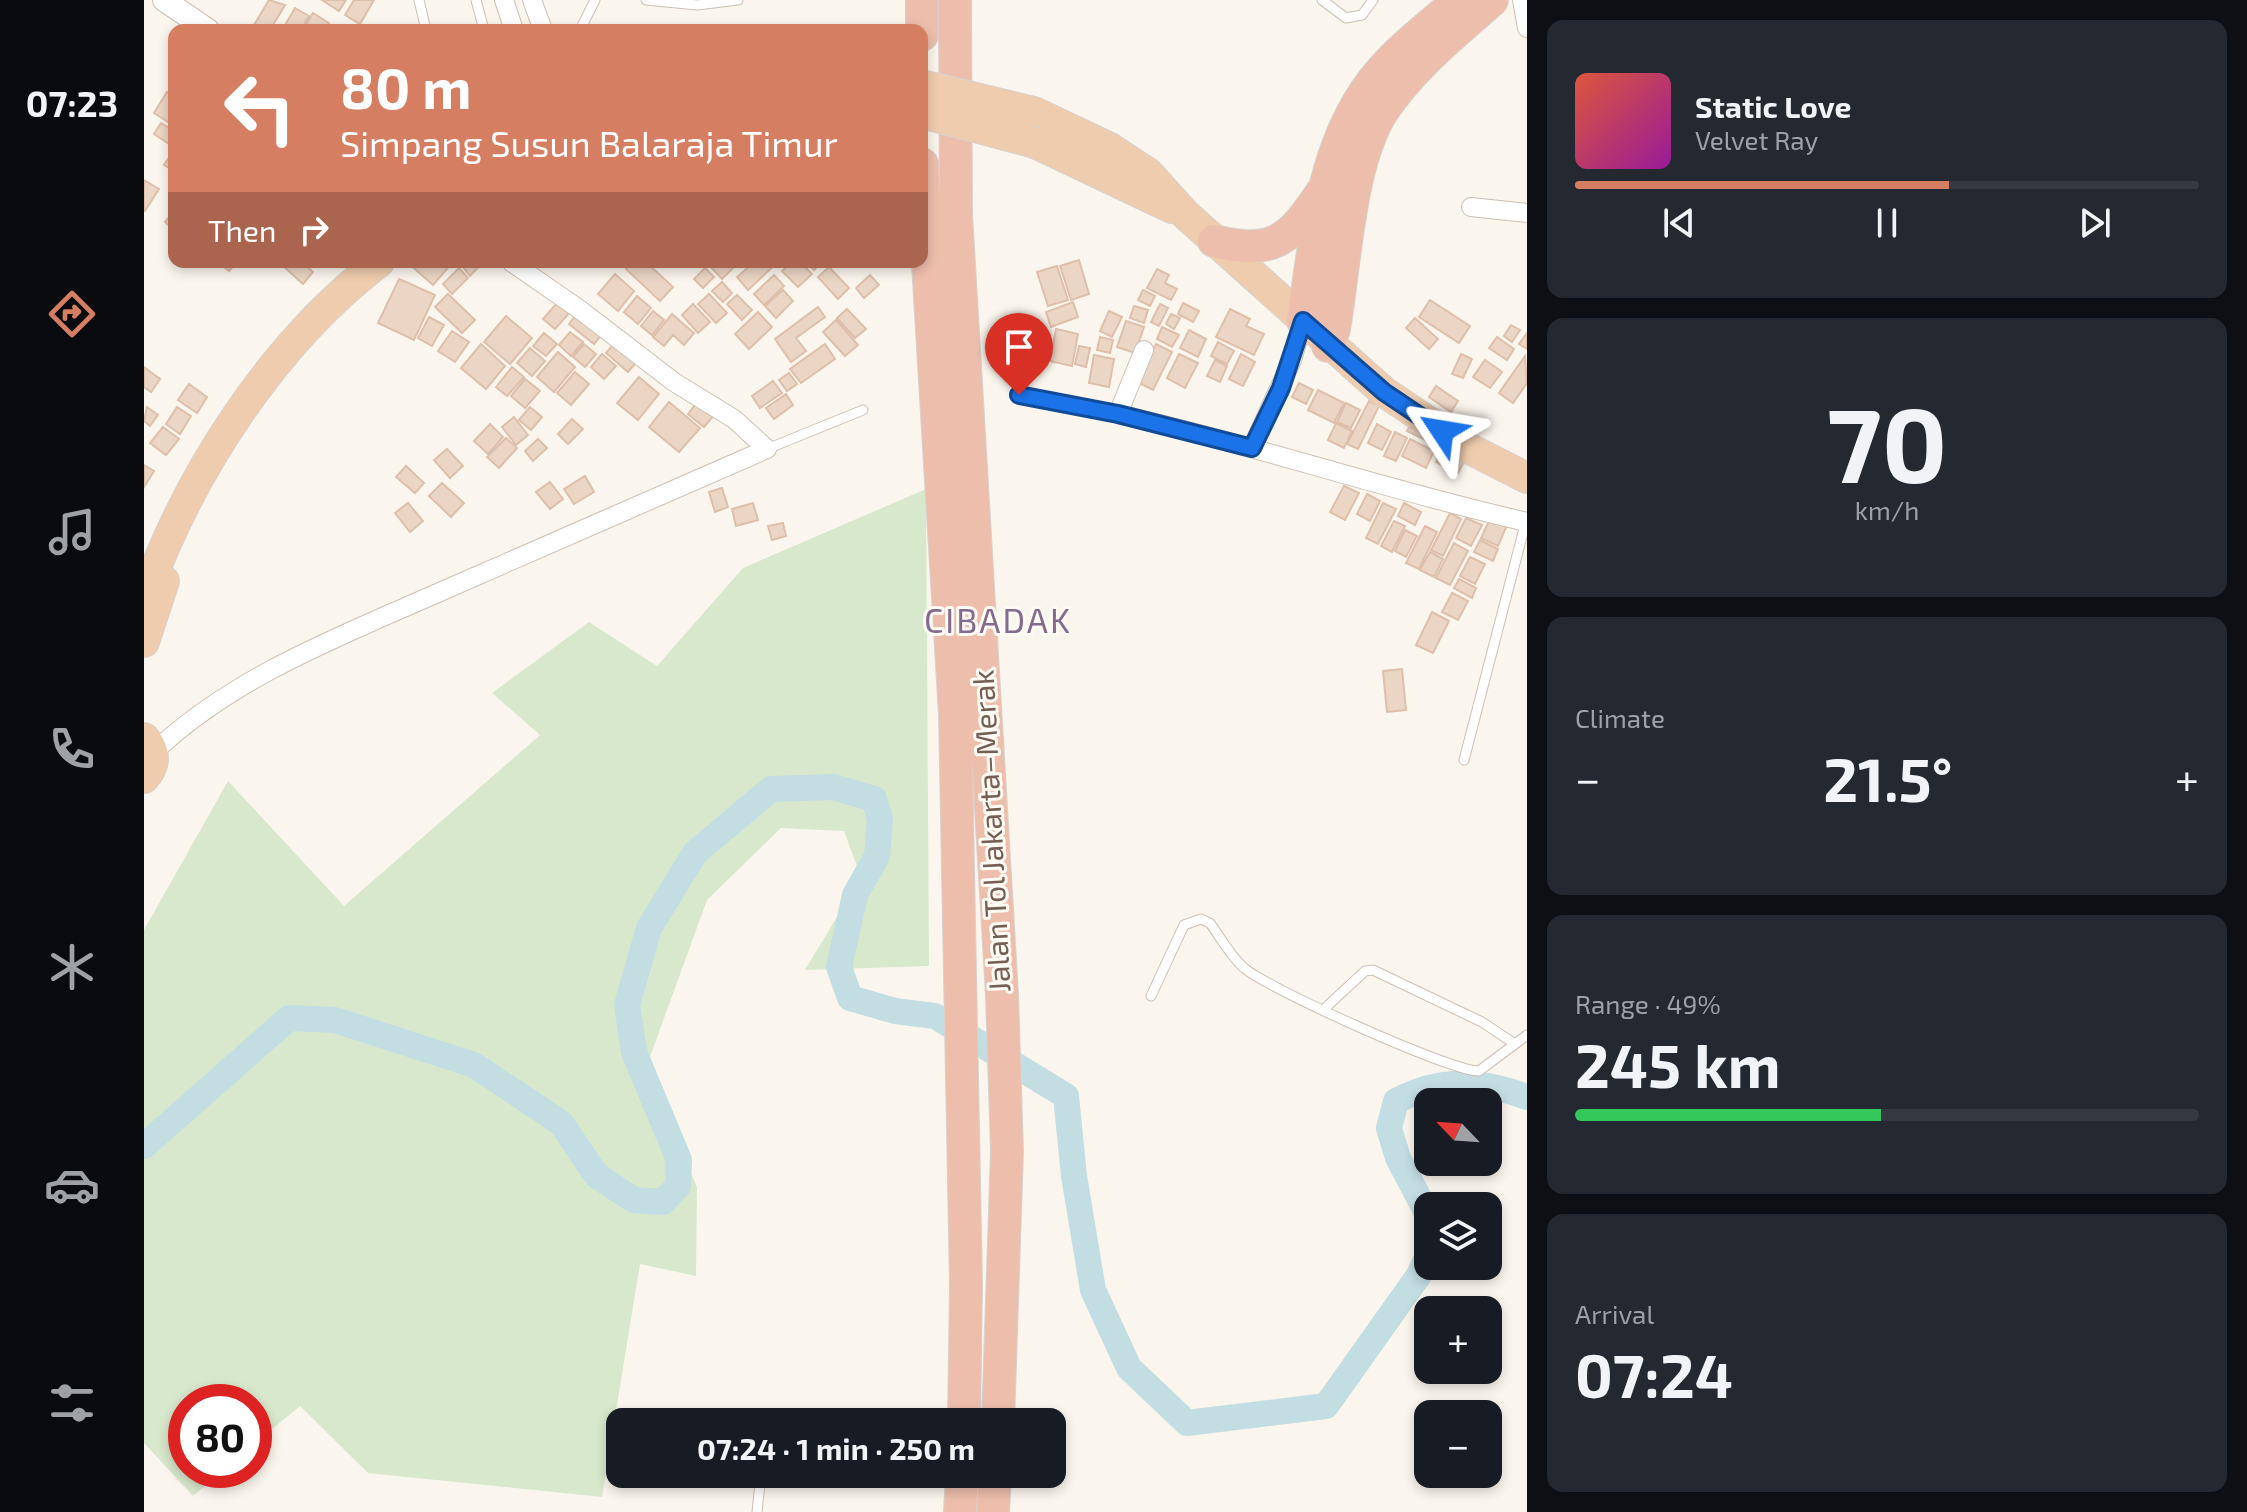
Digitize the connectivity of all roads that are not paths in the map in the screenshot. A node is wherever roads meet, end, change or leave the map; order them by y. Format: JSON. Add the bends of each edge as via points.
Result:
{"nodes":[{"id":1,"x":164,"y":0,"type":"edge"},
{"id":2,"x":419,"y":0,"type":"edge"},
{"id":3,"x":476,"y":0,"type":"edge"},
{"id":4,"x":504,"y":0,"type":"edge"},
{"id":5,"x":532,"y":0,"type":"edge"},
{"id":6,"x":595,"y":0,"type":"edge"},
{"id":7,"x":646,"y":0,"type":"edge"},
{"id":8,"x":738,"y":0,"type":"edge"},
{"id":9,"x":922,"y":0,"type":"edge"},
{"id":10,"x":955,"y":0,"type":"edge"},
{"id":11,"x":1322,"y":0,"type":"edge"},
{"id":12,"x":1373,"y":0,"type":"edge"},
{"id":13,"x":1460,"y":0,"type":"edge"},
{"id":14,"x":1492,"y":0,"type":"edge"},
{"id":15,"x":1522,"y":0,"type":"edge"},
{"id":16,"x":674,"y":2,"type":"edge"},
{"id":17,"x":199,"y":24,"type":"edge"},
{"id":18,"x":425,"y":24,"type":"edge"},
{"id":19,"x":482,"y":24,"type":"edge"},
{"id":20,"x":512,"y":24,"type":"edge"},
{"id":21,"x":541,"y":24,"type":"edge"},
{"id":22,"x":583,"y":24,"type":"edge"},
{"id":23,"x":922,"y":24,"type":"edge"},
{"id":24,"x":1527,"y":28,"type":"edge"},
{"id":25,"x":928,"y":86,"type":"edge"},
{"id":26,"x":928,"y":115,"type":"edge"},
{"id":27,"x":1325,"y":187,"type":"junction"},
{"id":28,"x":1471,"y":207,"type":"dead end"},
{"id":29,"x":1527,"y":213,"type":"edge"},
{"id":30,"x":1185,"y":214,"type":"junction"},
{"id":31,"x":1214,"y":241,"type":"junction"},
{"id":32,"x":928,"y":264,"type":"edge"},
{"id":33,"x":372,"y":268,"type":"edge"},
{"id":34,"x":520,"y":268,"type":"edge"},
{"id":35,"x":1303,"y":321,"type":"junction"},
{"id":36,"x":1328,"y":346,"type":"junction"},
{"id":37,"x":1144,"y":350,"type":"dead end"},
{"id":38,"x":1019,"y":395,"type":"dead end"},
{"id":39,"x":863,"y":410,"type":"dead end"},
{"id":40,"x":1118,"y":414,"type":"junction"},
{"id":41,"x":1252,"y":448,"type":"junction"},
{"id":42,"x":767,"y":449,"type":"junction"},
{"id":43,"x":1527,"y":478,"type":"edge"},
{"id":44,"x":1526,"y":521,"type":"edge"},
{"id":45,"x":177,"y":525,"type":"junction"},
{"id":46,"x":1522,"y":554,"type":"edge"},
{"id":47,"x":144,"y":599,"type":"edge"},
{"id":48,"x":144,"y":642,"type":"edge"},
{"id":49,"x":147,"y":756,"type":"edge"},
{"id":50,"x":1464,"y":760,"type":"dead end"},
{"id":51,"x":1151,"y":996,"type":"dead end"},
{"id":52,"x":1324,"y":1009,"type":"junction"},
{"id":53,"x":1527,"y":1035,"type":"edge"},
{"id":54,"x":1515,"y":1044,"type":"junction"},
{"id":55,"x":964,"y":1408,"type":"edge"},
{"id":56,"x":998,"y":1408,"type":"edge"},
{"id":57,"x":760,"y":1488,"type":"edge"},
{"id":58,"x":961,"y":1488,"type":"edge"},
{"id":59,"x":994,"y":1488,"type":"edge"},
{"id":60,"x":757,"y":1512,"type":"edge"},
{"id":61,"x":960,"y":1512,"type":"edge"},
{"id":62,"x":993,"y":1512,"type":"edge"}],
"edges":[{"from":1,"to":17,"type":"street"},
{"from":2,"to":18,"type":"lane"},
{"from":3,"to":19,"type":"lane"},
{"from":4,"to":20,"type":"street"},
{"from":5,"to":21,"type":"street"},
{"from":6,"to":22,"type":"lane"},
{"from":7,"to":16,"type":"lane"},
{"from":8,"to":16,"type":"lane"},
{"from":9,"to":23,"type":"highway"},
{"from":10,"to":56,"type":"highway","name":"Jalan Tol Jakarta–Merak","via":[[956,214],[1007,1151]]},
{"from":11,"to":12,"type":"lane","via":[[1346,18],[1362,15]]},
{"from":13,"to":27,"type":"highway","via":[[1396,54],[1365,92],[1340,141]]},
{"from":14,"to":36,"type":"highway","via":[[1416,67],[1373,128],[1359,171]]},
{"from":15,"to":24,"type":"street"},
{"from":25,"to":30,"type":"highway","bridge":true,"via":[[1034,112],[1110,148],[1148,173]]},
{"from":26,"to":30,"type":"highway","bridge":true,"via":[[1035,143]]},
{"from":27,"to":31,"type":"highway","via":[[1278,243],[1241,247]]},
{"from":27,"to":35,"type":"highway"},
{"from":28,"to":29,"type":"street"},
{"from":30,"to":31,"type":"highway"},
{"from":31,"to":35,"type":"highway"},
{"from":32,"to":55,"type":"highway","name":"Jalan Tol Jakarta–Merak","via":[[955,714]]},
{"from":33,"to":45,"type":"highway","via":[[256,387]]},
{"from":34,"to":42,"type":"street","via":[[674,382],[734,419]]},
{"from":35,"to":36,"type":"highway"},
{"from":35,"to":41,"type":"street","via":[[1287,374]]},
{"from":36,"to":43,"type":"highway","via":[[1415,413]]},
{"from":37,"to":40,"type":"street"},
{"from":38,"to":40,"type":"lane"},
{"from":39,"to":42,"type":"lane"},
{"from":40,"to":41,"type":"street"},
{"from":41,"to":44,"type":"street","via":[[1427,499]]},
{"from":42,"to":49,"type":"street","via":[[257,677],[188,721]]},
{"from":44,"to":46,"type":"lane"},
{"from":45,"to":47,"type":"highway"},
{"from":45,"to":48,"type":"highway"},
{"from":46,"to":50,"type":"lane"},
{"from":51,"to":52,"type":"lane","via":[[1184,925],[1194,918],[1210,923],[1244,969]]},
{"from":52,"to":54,"type":"lane","via":[[1467,1071],[1479,1071]]},
{"from":52,"to":54,"type":"lane","via":[[1365,971],[1373,970],[1482,1022]]},
{"from":53,"to":54,"type":"lane"},
{"from":57,"to":60,"type":"lane"},
{"from":58,"to":61,"type":"highway"},
{"from":59,"to":62,"type":"highway"}]}
